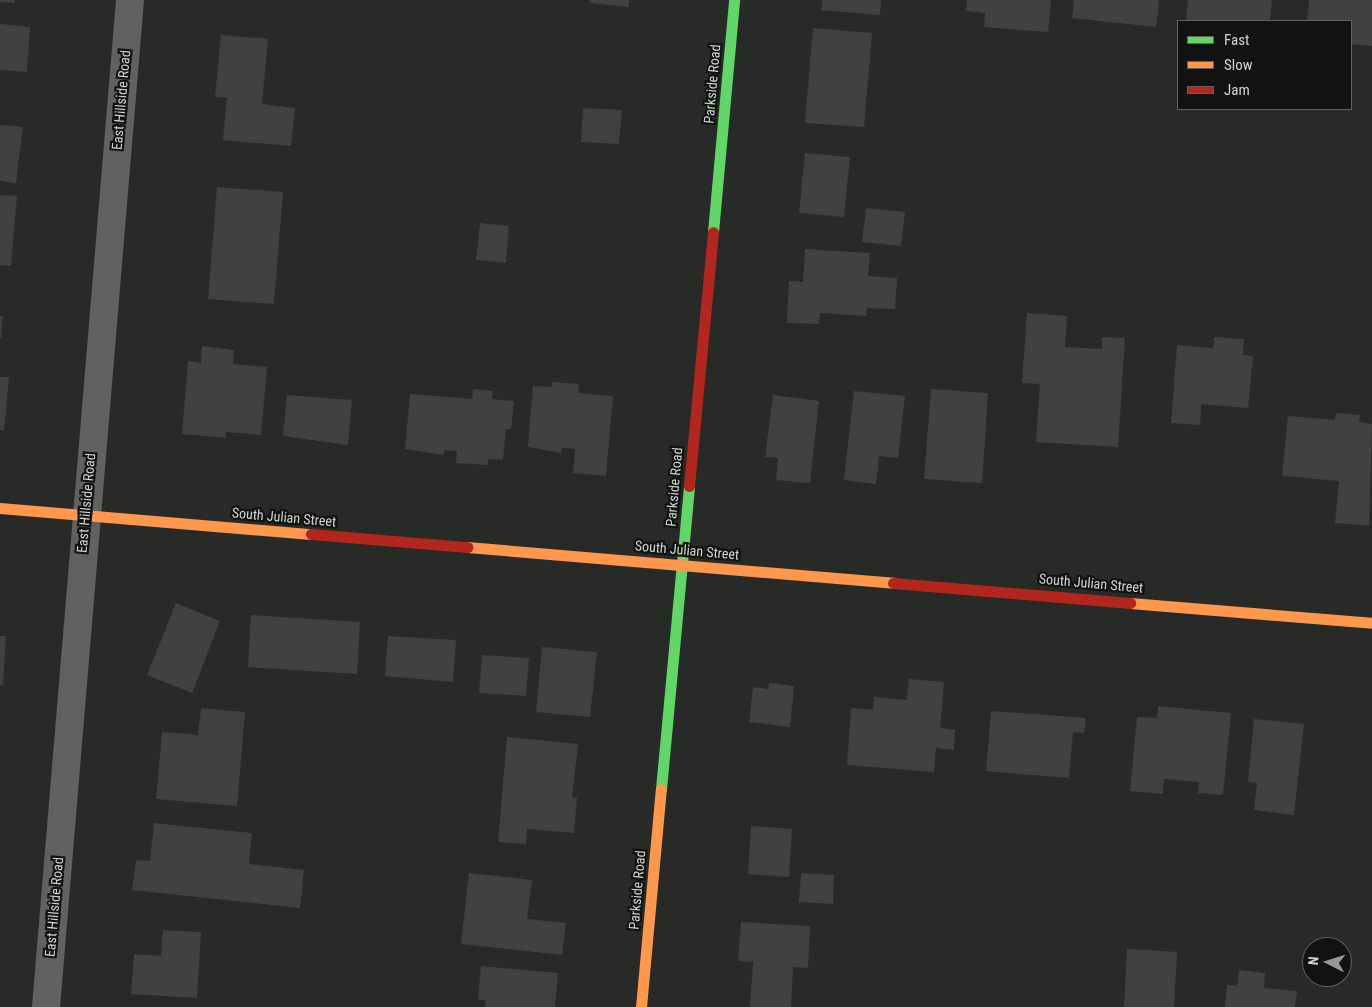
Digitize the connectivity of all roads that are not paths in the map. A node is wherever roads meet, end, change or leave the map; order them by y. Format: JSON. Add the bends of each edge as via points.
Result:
{"nodes":[{"id":1,"x":130,"y":0,"type":"edge"},
{"id":2,"x":734,"y":0,"type":"edge"},
{"id":3,"x":0,"y":508,"type":"edge"},
{"id":4,"x":85,"y":516,"type":"junction"},
{"id":5,"x":682,"y":564,"type":"junction"},
{"id":6,"x":1372,"y":623,"type":"edge"},
{"id":7,"x":46,"y":1007,"type":"edge"},
{"id":8,"x":641,"y":1007,"type":"edge"}],
"edges":[{"from":1,"to":4,"type":"street","name":"East Hillside Road"},
{"from":2,"to":5,"type":"street","name":"Parkside Road"},
{"from":3,"to":4,"type":"street","name":"South Julian Street"},
{"from":4,"to":5,"type":"street","name":"South Julian Street"},
{"from":4,"to":7,"type":"street","name":"East Hillside Road"},
{"from":5,"to":6,"type":"street","name":"South Julian Street"},
{"from":5,"to":8,"type":"street","name":"Parkside Road"}]}
